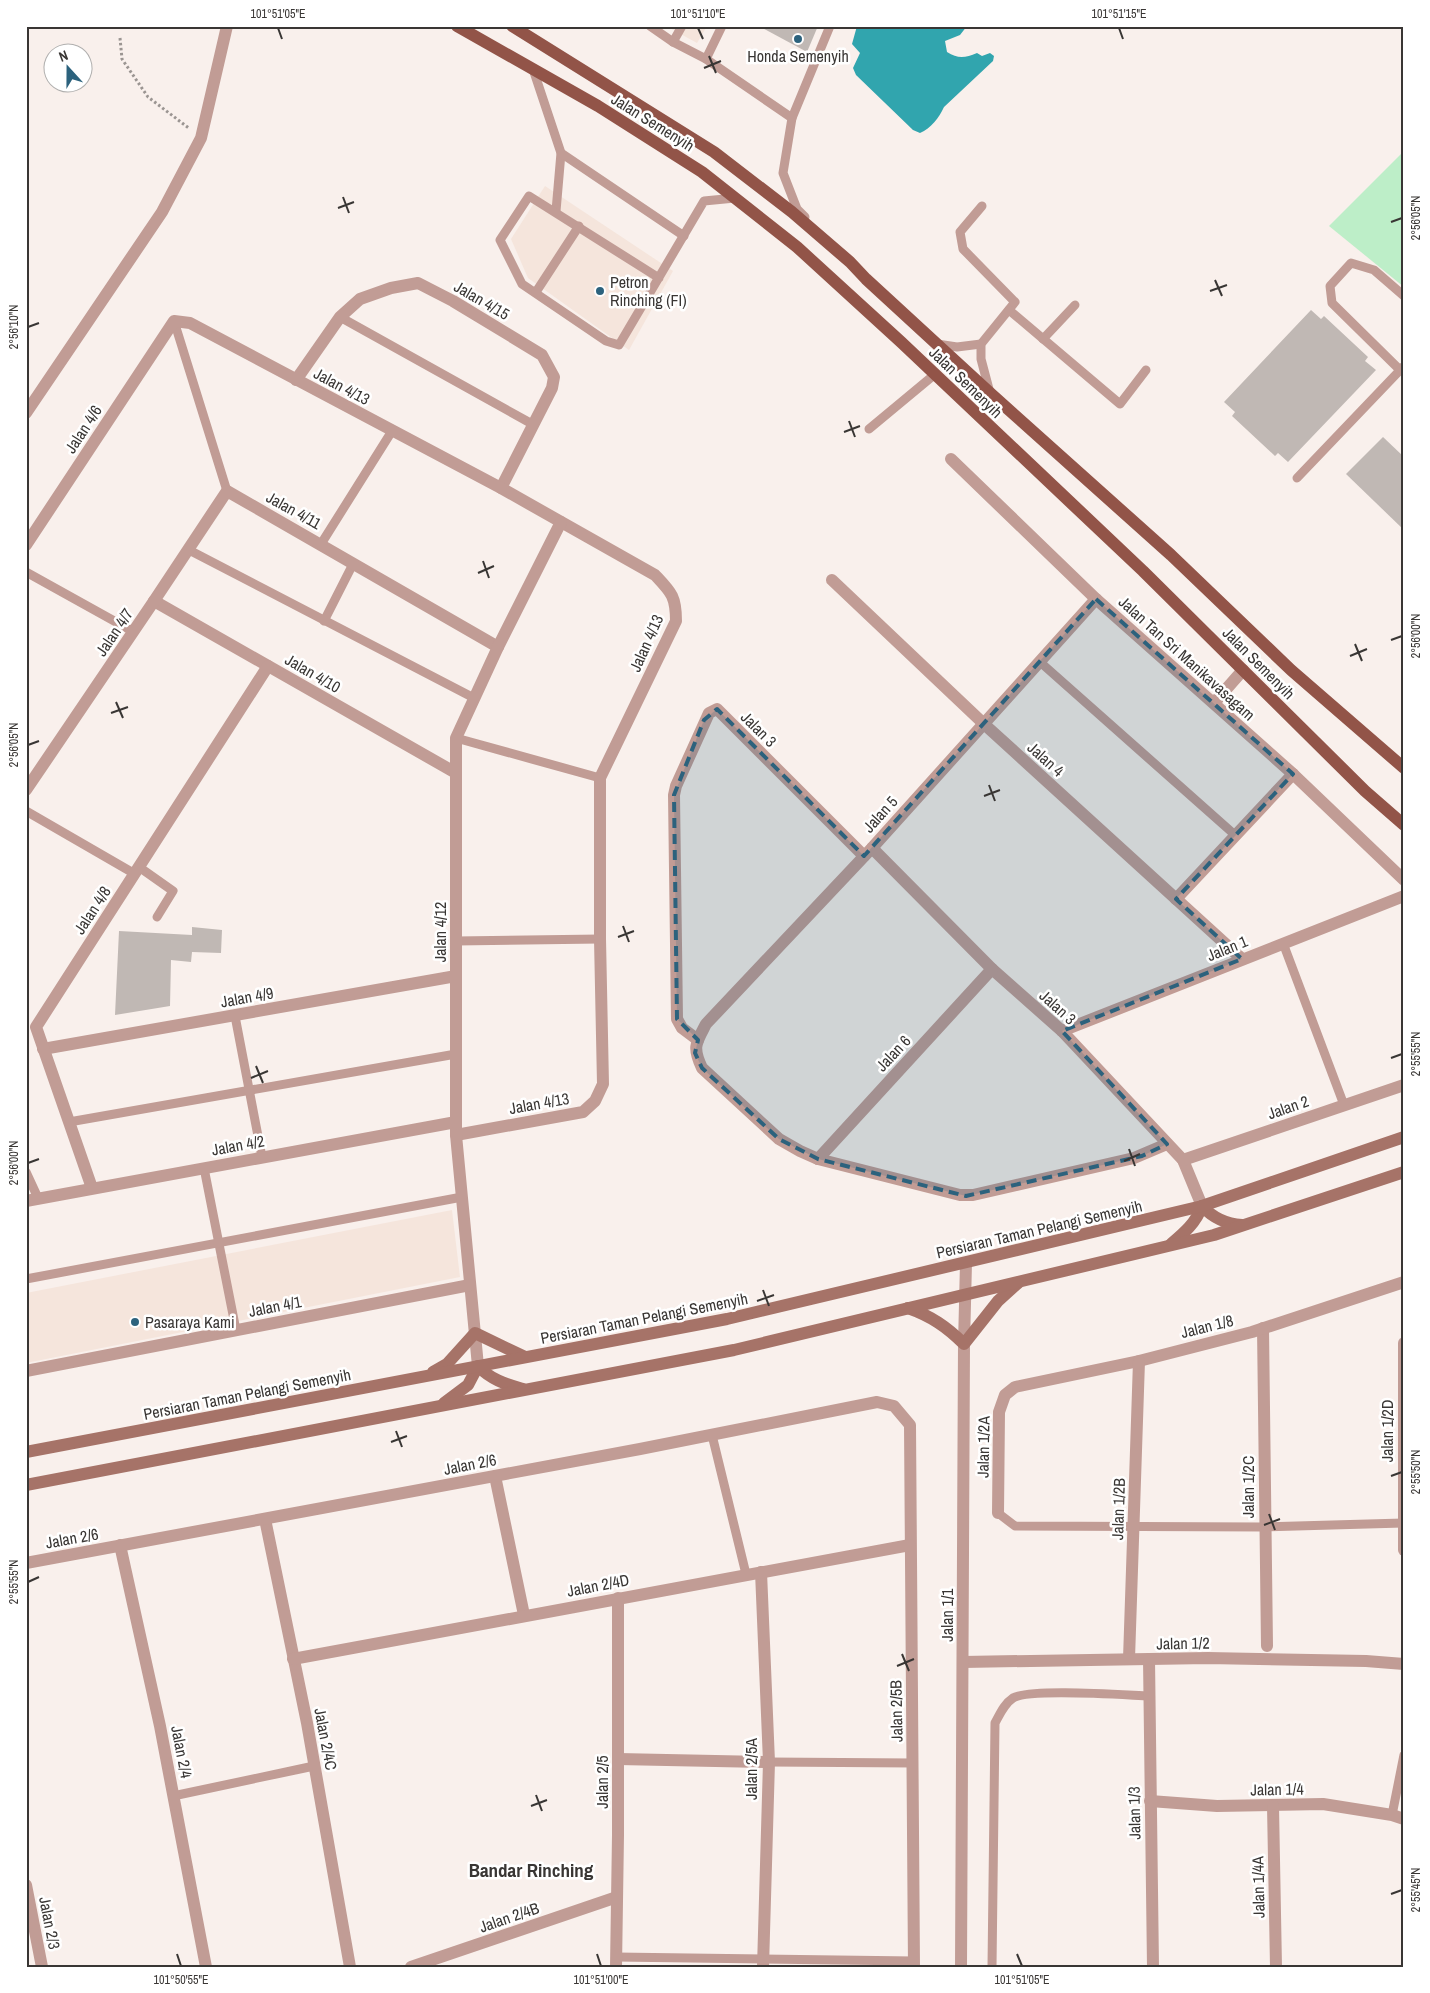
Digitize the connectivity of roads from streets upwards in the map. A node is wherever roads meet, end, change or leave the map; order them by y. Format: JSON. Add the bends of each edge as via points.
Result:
{"nodes":[{"id":1,"x":227,"y":26,"type":"edge"},
{"id":2,"x":457,"y":26,"type":"edge"},
{"id":3,"x":512,"y":26,"type":"edge"},
{"id":4,"x":170,"y":326,"type":"joint"},
{"id":5,"x":296,"y":380,"type":"junction"},
{"id":6,"x":26,"y":413,"type":"edge"},
{"id":7,"x":951,"y":459,"type":"dead end"},
{"id":8,"x":501,"y":488,"type":"junction"},
{"id":9,"x":227,"y":491,"type":"joint"},
{"id":10,"x":562,"y":522,"type":"junction"},
{"id":11,"x":26,"y":545,"type":"edge"},
{"id":12,"x":832,"y":580,"type":"dead end"},
{"id":13,"x":1096,"y":599,"type":"junction"},
{"id":14,"x":154,"y":601,"type":"junction"},
{"id":15,"x":498,"y":648,"type":"junction"},
{"id":16,"x":268,"y":666,"type":"junction"},
{"id":17,"x":1243,"y":670,"type":"junction"},
{"id":18,"x":1214,"y":703,"type":"junction"},
{"id":19,"x":984,"y":724,"type":"junction"},
{"id":20,"x":1404,"y":768,"type":"edge"},
{"id":21,"x":456,"y":773,"type":"junction"},
{"id":22,"x":1293,"y":774,"type":"junction"},
{"id":23,"x":26,"y":790,"type":"edge"},
{"id":24,"x":1404,"y":824,"type":"edge"},
{"id":25,"x":868,"y":852,"type":"junction"},
{"id":26,"x":1404,"y":880,"type":"edge"},
{"id":27,"x":1404,"y":896,"type":"edge"},
{"id":28,"x":1176,"y":899,"type":"junction"},
{"id":29,"x":1242,"y":959,"type":"junction"},
{"id":30,"x":992,"y":969,"type":"junction"},
{"id":31,"x":456,"y":976,"type":"junction"},
{"id":32,"x":31,"y":1027,"type":"edge"},
{"id":33,"x":1062,"y":1032,"type":"junction"},
{"id":34,"x":698,"y":1040,"type":"junction"},
{"id":35,"x":43,"y":1050,"type":"junction"},
{"id":36,"x":1404,"y":1085,"type":"edge"},
{"id":37,"x":456,"y":1128,"type":"junction"},
{"id":38,"x":1404,"y":1137,"type":"edge"},
{"id":39,"x":1167,"y":1144,"type":"junction"},
{"id":40,"x":818,"y":1159,"type":"junction"},
{"id":41,"x":1183,"y":1160,"type":"junction"},
{"id":42,"x":1404,"y":1172,"type":"edge"},
{"id":43,"x":92,"y":1188,"type":"junction"},
{"id":44,"x":32,"y":1199,"type":"edge"},
{"id":45,"x":1202,"y":1206,"type":"junction"},
{"id":46,"x":1245,"y":1225,"type":"junction"},
{"id":47,"x":1167,"y":1246,"type":"junction"},
{"id":48,"x":966,"y":1263,"type":"junction"},
{"id":49,"x":1020,"y":1281,"type":"junction"},
{"id":50,"x":1404,"y":1282,"type":"edge"},
{"id":51,"x":470,"y":1285,"type":"junction"},
{"id":52,"x":966,"y":1294,"type":"junction"},
{"id":53,"x":908,"y":1308,"type":"junction"},
{"id":54,"x":1263,"y":1328,"type":"junction"},
{"id":55,"x":475,"y":1333,"type":"junction"},
{"id":56,"x":1404,"y":1343,"type":"edge"},
{"id":57,"x":964,"y":1344,"type":"junction"},
{"id":58,"x":526,"y":1357,"type":"junction"},
{"id":59,"x":1139,"y":1361,"type":"junction"},
{"id":60,"x":478,"y":1366,"type":"junction"},
{"id":61,"x":26,"y":1371,"type":"edge"},
{"id":62,"x":424,"y":1377,"type":"junction"},
{"id":63,"x":1015,"y":1388,"type":"joint"},
{"id":64,"x":526,"y":1390,"type":"junction"},
{"id":65,"x":436,"y":1407,"type":"junction"},
{"id":66,"x":910,"y":1425,"type":"joint"},
{"id":67,"x":26,"y":1452,"type":"edge"},
{"id":68,"x":495,"y":1476,"type":"junction"},
{"id":69,"x":26,"y":1485,"type":"edge"},
{"id":70,"x":998,"y":1513,"type":"road end"},
{"id":71,"x":265,"y":1519,"type":"junction"},
{"id":72,"x":1403,"y":1523,"type":"edge"},
{"id":73,"x":120,"y":1545,"type":"junction"},
{"id":74,"x":910,"y":1545,"type":"junction"},
{"id":75,"x":1404,"y":1550,"type":"edge"},
{"id":76,"x":26,"y":1563,"type":"edge"},
{"id":77,"x":761,"y":1572,"type":"junction"},
{"id":78,"x":618,"y":1598,"type":"junction"},
{"id":79,"x":524,"y":1615,"type":"junction"},
{"id":80,"x":1267,"y":1646,"type":"dead end"},
{"id":81,"x":293,"y":1659,"type":"junction"},
{"id":82,"x":1130,"y":1659,"type":"junction"},
{"id":83,"x":1149,"y":1659,"type":"junction"},
{"id":84,"x":963,"y":1662,"type":"junction"},
{"id":85,"x":1404,"y":1664,"type":"edge"},
{"id":86,"x":618,"y":1759,"type":"junction"},
{"id":87,"x":768,"y":1762,"type":"junction"},
{"id":88,"x":1150,"y":1801,"type":"junction"},
{"id":89,"x":1273,"y":1806,"type":"junction"},
{"id":90,"x":1398,"y":1817,"type":"edge"},
{"id":91,"x":26,"y":1885,"type":"edge"},
{"id":92,"x":617,"y":1897,"type":"junction"},
{"id":93,"x":616,"y":1962,"type":"edge"},
{"id":94,"x":763,"y":1963,"type":"edge"},
{"id":95,"x":914,"y":1964,"type":"edge"},
{"id":96,"x":42,"y":1967,"type":"edge"},
{"id":97,"x":205,"y":1967,"type":"edge"},
{"id":98,"x":350,"y":1967,"type":"edge"},
{"id":99,"x":411,"y":1967,"type":"edge"},
{"id":100,"x":961,"y":1967,"type":"edge"},
{"id":101,"x":1153,"y":1967,"type":"edge"},
{"id":102,"x":1276,"y":1967,"type":"edge"}],
"edges":[{"from":1,"to":6,"type":"street","via":[[201,138],[162,212]]},
{"from":2,"to":17,"type":"main road","name":"Jalan Semenyih","via":[[598,106],[686,162],[797,246],[1143,571]]},
{"from":3,"to":20,"type":"main road","name":"Jalan Semenyih","via":[[714,152],[792,212],[1171,555],[1291,670]]},
{"from":4,"to":5,"type":"street","name":"Jalan 4/13","via":[[190,323]]},
{"from":4,"to":11,"type":"street","name":"Jalan 4/6"},
{"from":5,"to":8,"type":"street","name":"Jalan 4/13"},
{"from":5,"to":8,"type":"street","name":"Jalan 4/15","via":[[340,317],[360,299],[418,283],[453,300],[542,355],[554,377],[552,388]]},
{"from":7,"to":13,"type":"street","name":"Jalan Tan Sri Manikavasagam"},
{"from":8,"to":10,"type":"street","name":"Jalan 4/13"},
{"from":9,"to":14,"type":"street","name":"Jalan 4/7"},
{"from":9,"to":15,"type":"street","name":"Jalan 4/11"},
{"from":10,"to":15,"type":"street","name":"Jalan 4/12"},
{"from":10,"to":37,"type":"street","name":"Jalan 4/13","via":[[655,575],[676,602],[676,621],[600,778],[603,1084],[595,1100],[583,1112]]},
{"from":12,"to":19,"type":"street","name":"Jalan 4"},
{"from":13,"to":18,"type":"street","name":"Jalan Tan Sri Manikavasagam"},
{"from":13,"to":19,"type":"street","name":"Jalan 5"},
{"from":14,"to":16,"type":"street","name":"Jalan 4/10"},
{"from":14,"to":23,"type":"street","name":"Jalan 4/7"},
{"from":15,"to":21,"type":"street","name":"Jalan 4/12","via":[[456,738]]},
{"from":16,"to":21,"type":"street","name":"Jalan 4/10"},
{"from":16,"to":32,"type":"street","name":"Jalan 4/8"},
{"from":17,"to":18,"type":"street"},
{"from":17,"to":24,"type":"main road","name":"Jalan Semenyih"},
{"from":18,"to":22,"type":"street","name":"Jalan Tan Sri Manikavasagam"},
{"from":19,"to":25,"type":"street","name":"Jalan 5"},
{"from":19,"to":28,"type":"street","name":"Jalan 4"},
{"from":21,"to":31,"type":"street","name":"Jalan 4/12"},
{"from":22,"to":26,"type":"street","name":"Jalan Tan Sri Manikavasagam"},
{"from":22,"to":28,"type":"street"},
{"from":25,"to":30,"type":"street","name":"Jalan 3"},
{"from":25,"to":34,"type":"street","name":"Jalan 5","via":[[706,1024]]},
{"from":25,"to":34,"type":"street","name":"Jalan 3","via":[[717,709],[709,713],[674,795],[676,1020]]},
{"from":27,"to":29,"type":"street","name":"Jalan 1"},
{"from":28,"to":29,"type":"street","name":"Jalan 4"},
{"from":29,"to":33,"type":"street","name":"Jalan 1"},
{"from":30,"to":33,"type":"street","name":"Jalan 3"},
{"from":30,"to":40,"type":"street","name":"Jalan 6"},
{"from":31,"to":35,"type":"street","name":"Jalan 4/9"},
{"from":31,"to":37,"type":"street","name":"Jalan 4/12"},
{"from":32,"to":35,"type":"street","name":"Jalan 4/8"},
{"from":33,"to":39,"type":"street","name":"Jalan 3"},
{"from":34,"to":40,"type":"street","name":"Jalan 5","via":[[695,1053],[702,1068],[778,1139]]},
{"from":35,"to":43,"type":"street","name":"Jalan 4/8"},
{"from":36,"to":41,"type":"street","name":"Jalan 2"},
{"from":37,"to":43,"type":"street","name":"Jalan 4/2","via":[[262,1157]]},
{"from":37,"to":51,"type":"street","name":"Jalan 4/12"},
{"from":38,"to":45,"type":"street","name":"Persiaran Taman Pelangi Semenyih"},
{"from":39,"to":40,"type":"street","via":[[1134,1158],[966,1196]]},
{"from":39,"to":41,"type":"street","name":"Jalan 3"},
{"from":41,"to":45,"type":"street","name":"Jalan 3"},
{"from":42,"to":46,"type":"street"},
{"from":43,"to":44,"type":"street","name":"Jalan 4/2"},
{"from":45,"to":46,"type":"street","via":[[1230,1224]]},
{"from":45,"to":47,"type":"street","via":[[1185,1233]]},
{"from":45,"to":48,"type":"street","name":"Persiaran Taman Pelangi Semenyih"},
{"from":46,"to":47,"type":"street"},
{"from":47,"to":49,"type":"street"},
{"from":48,"to":52,"type":"street","name":"Jalan 1/1"},
{"from":48,"to":58,"type":"street","name":"Persiaran Taman Pelangi Semenyih","via":[[727,1319]]},
{"from":49,"to":52,"type":"street"},
{"from":49,"to":57,"type":"street","via":[[998,1301]]},
{"from":50,"to":54,"type":"street","name":"Jalan 1/8"},
{"from":51,"to":55,"type":"street","name":"Jalan 4/12"},
{"from":51,"to":61,"type":"street","name":"Jalan 4/1"},
{"from":52,"to":53,"type":"street"},
{"from":52,"to":57,"type":"street","name":"Jalan 1/1"},
{"from":53,"to":57,"type":"street","via":[[929,1316]]},
{"from":53,"to":64,"type":"street","via":[[734,1350]]},
{"from":54,"to":59,"type":"street","name":"Jalan 1/8"},
{"from":54,"to":80,"type":"street","name":"Jalan 1/2C"},
{"from":55,"to":58,"type":"street"},
{"from":55,"to":60,"type":"street","name":"Jalan 4/12"},
{"from":55,"to":62,"type":"street","via":[[447,1364]]},
{"from":56,"to":72,"type":"street","name":"Jalan 1/2D"},
{"from":57,"to":84,"type":"street","name":"Jalan 1/1"},
{"from":58,"to":60,"type":"street","name":"Persiaran Taman Pelangi Semenyih"},
{"from":59,"to":63,"type":"street","name":"Jalan 1/8"},
{"from":59,"to":82,"type":"street","name":"Jalan 1/2B"},
{"from":60,"to":62,"type":"street","name":"Persiaran Taman Pelangi Semenyih"},
{"from":60,"to":64,"type":"street","via":[[500,1382]]},
{"from":60,"to":65,"type":"street","via":[[468,1384]]},
{"from":62,"to":67,"type":"street","name":"Persiaran Taman Pelangi Semenyih"},
{"from":63,"to":70,"type":"street","name":"Jalan 1/2A","via":[[1005,1395],[999,1412]]},
{"from":64,"to":65,"type":"street"},
{"from":65,"to":69,"type":"street"},
{"from":66,"to":68,"type":"street","name":"Jalan 2/6","via":[[894,1406],[877,1402]]},
{"from":66,"to":74,"type":"street","name":"Jalan 2/5B"},
{"from":68,"to":71,"type":"street","name":"Jalan 2/6"},
{"from":68,"to":79,"type":"street"},
{"from":71,"to":73,"type":"street","name":"Jalan 2/6"},
{"from":71,"to":81,"type":"street","name":"Jalan 2/4C"},
{"from":72,"to":75,"type":"street","name":"Jalan 1/2D"},
{"from":73,"to":76,"type":"street","name":"Jalan 2/6"},
{"from":73,"to":97,"type":"street","name":"Jalan 2/4","via":[[160,1726]]},
{"from":74,"to":77,"type":"street","name":"Jalan 2/4D"},
{"from":74,"to":95,"type":"street","name":"Jalan 2/5B"},
{"from":77,"to":78,"type":"street","name":"Jalan 2/4D"},
{"from":77,"to":87,"type":"street","name":"Jalan 2/5A"},
{"from":78,"to":79,"type":"street","name":"Jalan 2/4D"},
{"from":78,"to":86,"type":"street","name":"Jalan 2/5"},
{"from":79,"to":81,"type":"street","name":"Jalan 2/4D"},
{"from":81,"to":98,"type":"street","name":"Jalan 2/4C"},
{"from":82,"to":83,"type":"street","name":"Jalan 1/2"},
{"from":82,"to":84,"type":"street","name":"Jalan 1/2"},
{"from":83,"to":85,"type":"street","name":"Jalan 1/2"},
{"from":83,"to":88,"type":"street","name":"Jalan 1/3"},
{"from":84,"to":100,"type":"street","name":"Jalan 1/1"},
{"from":86,"to":87,"type":"street"},
{"from":86,"to":92,"type":"street","name":"Jalan 2/5"},
{"from":87,"to":94,"type":"street","name":"Jalan 2/5A"},
{"from":88,"to":89,"type":"street","name":"Jalan 1/4"},
{"from":88,"to":101,"type":"street","name":"Jalan 1/3"},
{"from":89,"to":90,"type":"street","name":"Jalan 1/4","via":[[1323,1804]]},
{"from":89,"to":102,"type":"street","name":"Jalan 1/4A"},
{"from":91,"to":96,"type":"street","name":"Jalan 2/3"},
{"from":92,"to":93,"type":"street","name":"Jalan 2/5"},
{"from":92,"to":99,"type":"street","name":"Jalan 2/4B"}]}
